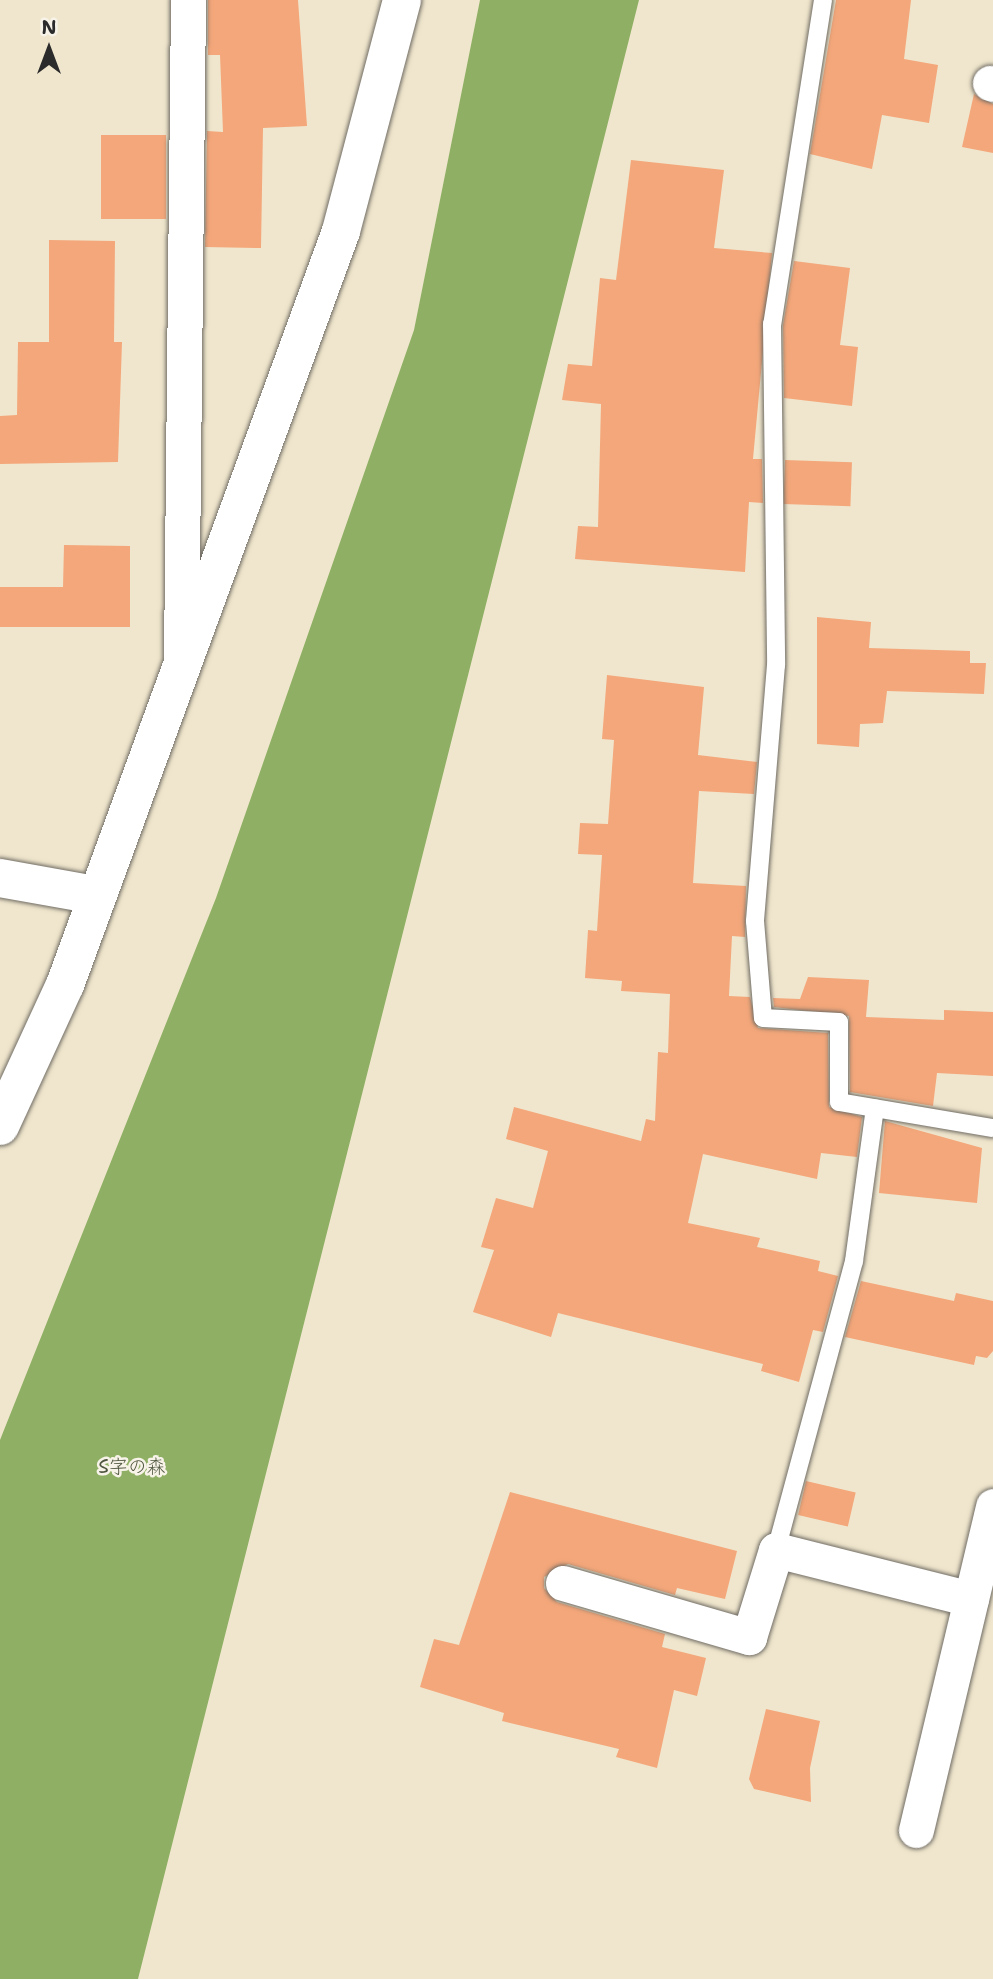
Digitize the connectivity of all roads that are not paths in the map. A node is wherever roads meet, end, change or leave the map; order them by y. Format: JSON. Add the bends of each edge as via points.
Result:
{"nodes":[{"id":1,"x":188,"y":0,"type":"edge"},
{"id":2,"x":402,"y":0,"type":"edge"},
{"id":3,"x":823,"y":0,"type":"edge"},
{"id":4,"x":181,"y":657,"type":"junction"},
{"id":5,"x":0,"y":878,"type":"edge"},
{"id":6,"x":94,"y":895,"type":"junction"},
{"id":7,"x":875,"y":1108,"type":"junction"},
{"id":8,"x":0,"y":1126,"type":"edge"},
{"id":9,"x":993,"y":1128,"type":"edge"},
{"id":10,"x":993,"y":1506,"type":"edge"},
{"id":11,"x":773,"y":1561,"type":"junction"},
{"id":12,"x":563,"y":1583,"type":"dead end"},
{"id":13,"x":971,"y":1599,"type":"junction"},
{"id":14,"x":916,"y":1830,"type":"dead end"}],
"edges":[{"from":1,"to":4,"type":"street"},
{"from":2,"to":4,"type":"street","via":[[341,231]]},
{"from":3,"to":7,"type":"lane","via":[[772,324],[776,665],[755,921],[763,1018],[839,1022],[839,1102]]},
{"from":4,"to":6,"type":"street"},
{"from":5,"to":6,"type":"street"},
{"from":6,"to":8,"type":"street","via":[[65,985]]},
{"from":7,"to":9,"type":"lane"},
{"from":7,"to":11,"type":"lane","via":[[854,1261]]},
{"from":10,"to":13,"type":"street"},
{"from":11,"to":12,"type":"street","via":[[749,1637]]},
{"from":11,"to":13,"type":"street","via":[[776,1550]]},
{"from":13,"to":14,"type":"street"}]}
